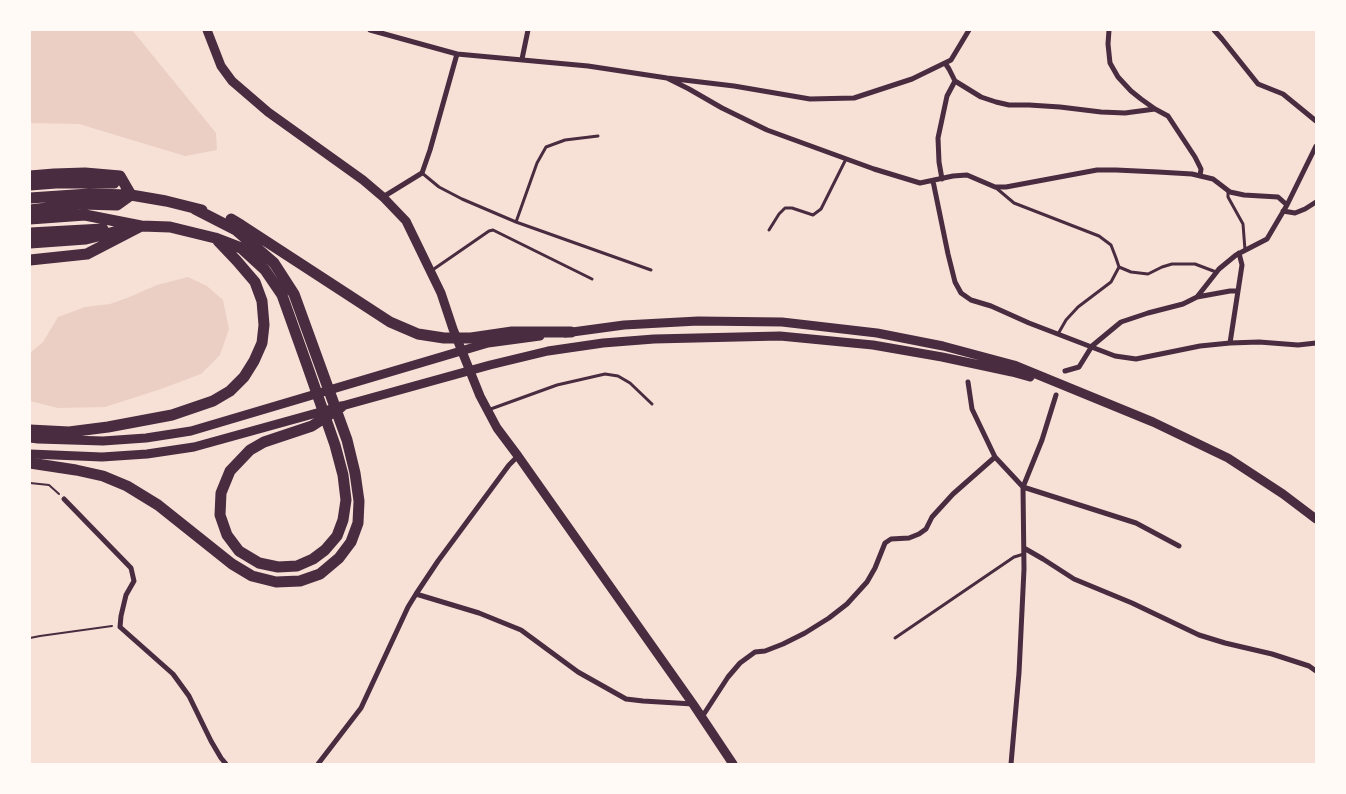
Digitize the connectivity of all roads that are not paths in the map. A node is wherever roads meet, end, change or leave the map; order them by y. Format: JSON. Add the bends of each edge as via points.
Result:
{"nodes":[{"id":1,"x":207,"y":30,"type":"edge"},
{"id":2,"x":370,"y":30,"type":"edge"},
{"id":3,"x":528,"y":30,"type":"edge"},
{"id":4,"x":968,"y":30,"type":"edge"},
{"id":5,"x":1109,"y":30,"type":"edge"},
{"id":6,"x":1214,"y":30,"type":"edge"},
{"id":7,"x":458,"y":54,"type":"junction"},
{"id":8,"x":522,"y":59,"type":"junction"},
{"id":9,"x":945,"y":63,"type":"junction"},
{"id":10,"x":667,"y":78,"type":"junction"},
{"id":11,"x":954,"y":81,"type":"junction"},
{"id":12,"x":1155,"y":110,"type":"junction"},
{"id":13,"x":1316,"y":121,"type":"edge"},
{"id":14,"x":598,"y":136,"type":"dead end"},
{"id":15,"x":1316,"y":146,"type":"edge"},
{"id":16,"x":846,"y":158,"type":"junction"},
{"id":17,"x":422,"y":172,"type":"junction"},
{"id":18,"x":30,"y":176,"type":"edge"},
{"id":19,"x":1200,"y":176,"type":"junction"},
{"id":20,"x":942,"y":179,"type":"junction"},
{"id":21,"x":933,"y":181,"type":"junction"},
{"id":22,"x":30,"y":185,"type":"edge"},
{"id":23,"x":995,"y":187,"type":"junction"},
{"id":24,"x":1228,"y":191,"type":"junction"},
{"id":25,"x":131,"y":195,"type":"junction"},
{"id":26,"x":383,"y":197,"type":"junction"},
{"id":27,"x":30,"y":198,"type":"edge"},
{"id":28,"x":1316,"y":202,"type":"edge"},
{"id":29,"x":1287,"y":205,"type":"junction"},
{"id":30,"x":195,"y":209,"type":"junction"},
{"id":31,"x":30,"y":210,"type":"edge"},
{"id":32,"x":1283,"y":212,"type":"junction"},
{"id":33,"x":30,"y":219,"type":"edge"},
{"id":34,"x":516,"y":222,"type":"junction"},
{"id":35,"x":141,"y":226,"type":"junction"},
{"id":36,"x":769,"y":230,"type":"dead end"},
{"id":37,"x":30,"y":233,"type":"edge"},
{"id":38,"x":215,"y":238,"type":"junction"},
{"id":39,"x":30,"y":243,"type":"edge"},
{"id":40,"x":1245,"y":250,"type":"junction"},
{"id":41,"x":1239,"y":253,"type":"junction"},
{"id":42,"x":30,"y":260,"type":"edge"},
{"id":43,"x":1119,"y":267,"type":"junction"},
{"id":44,"x":651,"y":270,"type":"dead end"},
{"id":45,"x":431,"y":271,"type":"junction"},
{"id":46,"x":1217,"y":272,"type":"junction"},
{"id":47,"x":592,"y":279,"type":"dead end"},
{"id":48,"x":1238,"y":291,"type":"junction"},
{"id":49,"x":1198,"y":297,"type":"junction"},
{"id":50,"x":571,"y":332,"type":"junction"},
{"id":51,"x":1058,"y":334,"type":"junction"},
{"id":52,"x":1230,"y":343,"type":"junction"},
{"id":53,"x":1316,"y":343,"type":"edge"},
{"id":54,"x":1092,"y":346,"type":"junction"},
{"id":55,"x":1065,"y":371,"type":"dead end"},
{"id":56,"x":968,"y":382,"type":"dead end"},
{"id":57,"x":1086,"y":393,"type":"junction"},
{"id":58,"x":1056,"y":395,"type":"dead end"},
{"id":59,"x":652,"y":404,"type":"dead end"},
{"id":60,"x":341,"y":407,"type":"junction"},
{"id":61,"x":488,"y":410,"type":"junction"},
{"id":62,"x":30,"y":430,"type":"edge"},
{"id":63,"x":30,"y":438,"type":"edge"},
{"id":64,"x":30,"y":454,"type":"edge"},
{"id":65,"x":518,"y":456,"type":"junction"},
{"id":66,"x":995,"y":457,"type":"junction"},
{"id":67,"x":30,"y":462,"type":"edge"},
{"id":68,"x":1023,"y":487,"type":"junction"},
{"id":69,"x":64,"y":500,"type":"road end"},
{"id":70,"x":1316,"y":519,"type":"edge"},
{"id":71,"x":1179,"y":546,"type":"dead end"},
{"id":72,"x":1024,"y":551,"type":"junction"},
{"id":73,"x":416,"y":594,"type":"junction"},
{"id":74,"x":895,"y":638,"type":"dead end"},
{"id":75,"x":1316,"y":671,"type":"edge"},
{"id":76,"x":693,"y":704,"type":"junction"},
{"id":77,"x":702,"y":717,"type":"junction"},
{"id":78,"x":226,"y":764,"type":"edge"},
{"id":79,"x":318,"y":764,"type":"edge"},
{"id":80,"x":733,"y":764,"type":"edge"},
{"id":81,"x":1011,"y":764,"type":"edge"}],
"edges":[{"from":1,"to":26,"type":"main road","via":[[221,66],[232,82]]},
{"from":2,"to":7,"type":"street"},
{"from":3,"to":8,"type":"street"},
{"from":4,"to":9,"type":"street","via":[[951,60]]},
{"from":5,"to":12,"type":"street","via":[[1110,63],[1118,78]]},
{"from":6,"to":13,"type":"street","via":[[1258,84],[1283,94]]},
{"from":7,"to":8,"type":"street"},
{"from":7,"to":17,"type":"street"},
{"from":8,"to":10,"type":"street"},
{"from":9,"to":10,"type":"street","via":[[912,79],[854,98],[810,99]]},
{"from":9,"to":11,"type":"street"},
{"from":10,"to":16,"type":"street","via":[[767,130]]},
{"from":11,"to":12,"type":"street","via":[[981,97],[1009,105],[1125,113]]},
{"from":11,"to":20,"type":"street","via":[[947,96],[938,138]]},
{"from":12,"to":19,"type":"street","via":[[1168,116],[1195,157],[1201,169]]},
{"from":14,"to":34,"type":"lane","via":[[566,140],[546,147]]},
{"from":15,"to":29,"type":"street"},
{"from":16,"to":21,"type":"street","via":[[920,184]]},
{"from":16,"to":36,"type":"lane","via":[[820,209],[813,215],[785,208]]},
{"from":17,"to":26,"type":"street"},
{"from":17,"to":34,"type":"lane","via":[[439,187]]},
{"from":18,"to":25,"type":"highway","via":[[120,176]]},
{"from":19,"to":23,"type":"street","via":[[1097,170]]},
{"from":19,"to":24,"type":"street","via":[[1213,179]]},
{"from":20,"to":21,"type":"street"},
{"from":20,"to":23,"type":"street","via":[[967,175]]},
{"from":21,"to":51,"type":"street","via":[[948,254],[961,293],[971,300]]},
{"from":22,"to":25,"type":"highway","via":[[119,183]]},
{"from":23,"to":43,"type":"lane","via":[[1014,203],[1099,236],[1111,245]]},
{"from":24,"to":29,"type":"street","via":[[1278,197]]},
{"from":24,"to":40,"type":"lane","via":[[1228,198],[1243,224]]},
{"from":25,"to":27,"type":"highway"},
{"from":25,"to":30,"type":"highway"},
{"from":25,"to":31,"type":"highway","via":[[117,204]]},
{"from":26,"to":45,"type":"main road","via":[[406,221]]},
{"from":28,"to":32,"type":"street","via":[[1295,213]]},
{"from":29,"to":32,"type":"street"},
{"from":30,"to":50,"type":"highway","via":[[217,212],[241,224],[390,322],[418,334],[471,338],[512,332]]},
{"from":30,"to":67,"type":"highway","via":[[236,230],[274,263],[294,294],[355,473],[358,523],[351,542],[339,558],[320,574],[300,581],[276,582],[252,576],[232,564],[158,505],[127,486],[103,476]]},
{"from":32,"to":40,"type":"street","via":[[1266,239]]},
{"from":33,"to":35,"type":"highway","via":[[85,215]]},
{"from":34,"to":44,"type":"lane"},
{"from":35,"to":37,"type":"highway"},
{"from":35,"to":38,"type":"highway","via":[[170,227]]},
{"from":35,"to":39,"type":"highway","via":[[86,239]]},
{"from":35,"to":42,"type":"highway","via":[[87,254]]},
{"from":38,"to":60,"type":"highway","via":[[241,248],[265,270],[282,296],[307,365],[335,445],[346,500],[344,520],[337,536],[313,559],[297,566],[278,567],[259,563],[239,551],[227,535],[220,514],[221,493],[230,471],[250,450],[312,426]]},
{"from":38,"to":62,"type":"highway","via":[[256,282],[262,301],[262,343],[244,378],[213,401],[172,415],[69,432]]},
{"from":40,"to":41,"type":"street"},
{"from":41,"to":46,"type":"street"},
{"from":41,"to":48,"type":"street","via":[[1242,265]]},
{"from":43,"to":46,"type":"lane","via":[[1148,274],[1172,264],[1194,264]]},
{"from":43,"to":51,"type":"lane","via":[[1111,282],[1078,308]]},
{"from":45,"to":47,"type":"lane","via":[[493,230]]},
{"from":45,"to":61,"type":"main road"},
{"from":46,"to":49,"type":"street"},
{"from":48,"to":49,"type":"street"},
{"from":48,"to":52,"type":"street"},
{"from":49,"to":54,"type":"street","via":[[1121,322]]},
{"from":50,"to":57,"type":"main road","via":[[698,321],[782,322],[877,333],[1014,365]]},
{"from":50,"to":63,"type":"main road","via":[[488,343],[191,431],[103,441]]},
{"from":51,"to":54,"type":"street"},
{"from":52,"to":53,"type":"street"},
{"from":52,"to":54,"type":"street","via":[[1136,359],[1115,356]]},
{"from":54,"to":55,"type":"street","via":[[1079,367]]},
{"from":56,"to":66,"type":"street","via":[[972,409]]},
{"from":57,"to":60,"type":"main road","via":[[942,356],[873,345],[770,336],[654,339],[548,351]]},
{"from":57,"to":70,"type":"main road","via":[[1228,458]]},
{"from":58,"to":68,"type":"street"},
{"from":59,"to":61,"type":"lane","via":[[630,383],[618,376],[605,374],[557,385]]},
{"from":60,"to":64,"type":"main road","via":[[194,447],[102,457]]},
{"from":61,"to":65,"type":"main road","via":[[496,428]]},
{"from":65,"to":73,"type":"street"},
{"from":65,"to":76,"type":"main road"},
{"from":66,"to":68,"type":"street"},
{"from":66,"to":77,"type":"street","via":[[953,494],[932,517],[926,529],[910,538],[891,539],[885,543],[867,582],[847,604],[806,633],[755,652],[740,663]]},
{"from":68,"to":71,"type":"street","via":[[1136,524]]},
{"from":68,"to":72,"type":"street"},
{"from":69,"to":78,"type":"street","via":[[131,568],[134,581],[126,595],[120,627],[174,674]]},
{"from":72,"to":74,"type":"lane"},
{"from":72,"to":75,"type":"street","via":[[1074,579],[1199,634],[1225,644],[1272,654]]},
{"from":72,"to":81,"type":"street"},
{"from":73,"to":76,"type":"street","via":[[521,630],[578,672],[626,699]]},
{"from":73,"to":79,"type":"street","via":[[360,708]]},
{"from":76,"to":77,"type":"main road"},
{"from":77,"to":80,"type":"main road"}]}
